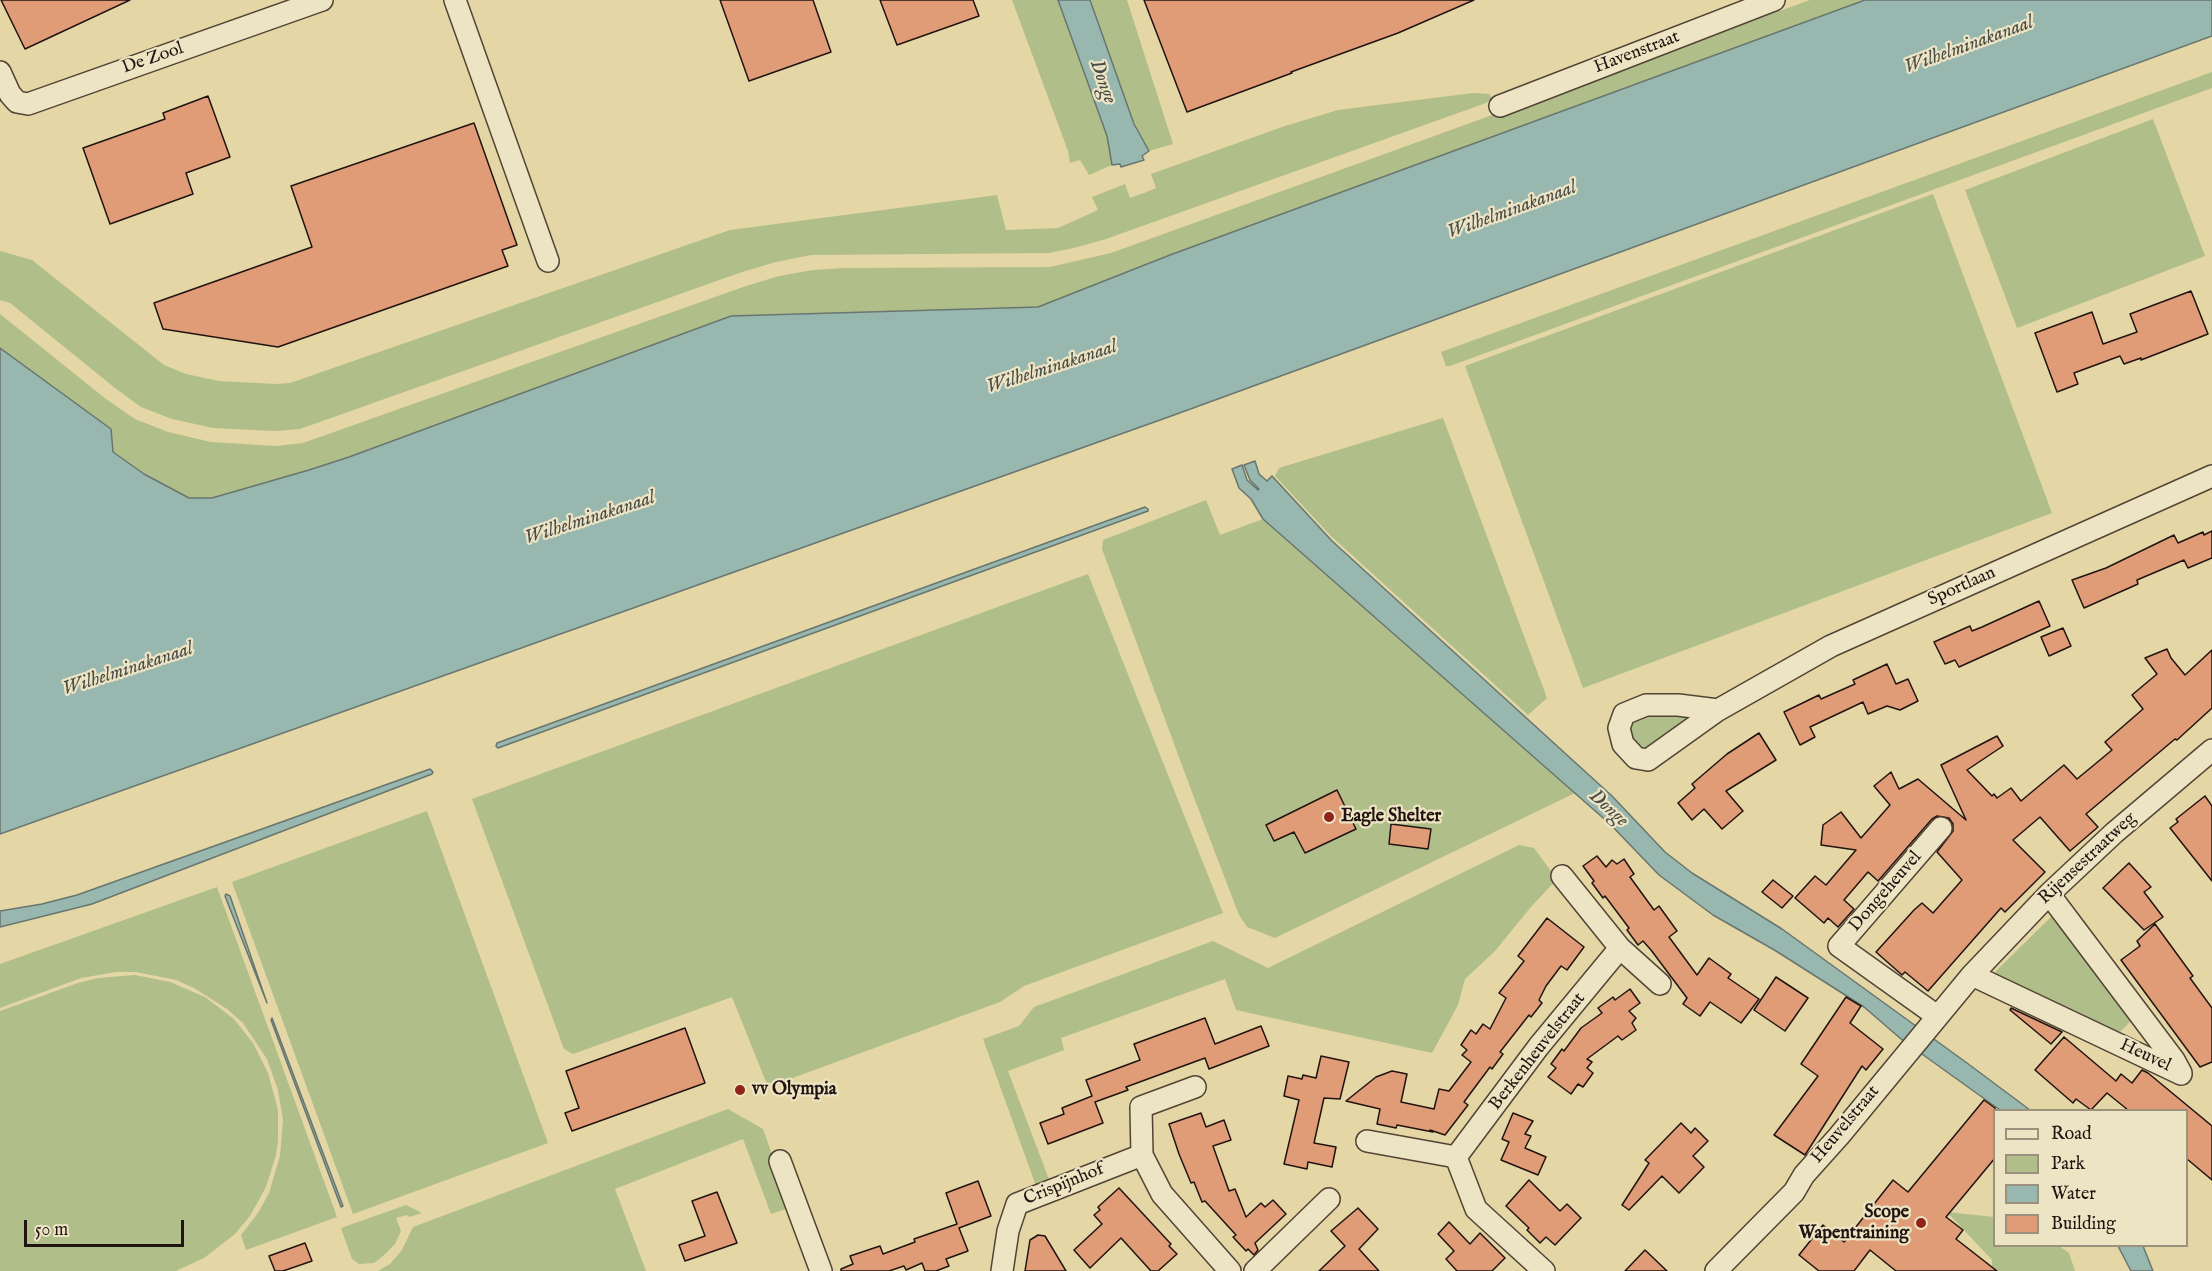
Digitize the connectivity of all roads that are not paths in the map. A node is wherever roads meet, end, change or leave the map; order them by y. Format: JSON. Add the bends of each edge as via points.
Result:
{"nodes":[{"id":1,"x":322,"y":0,"type":"edge"},
{"id":2,"x":454,"y":0,"type":"edge"},
{"id":3,"x":1774,"y":0,"type":"edge"},
{"id":4,"x":0,"y":72,"type":"edge"},
{"id":5,"x":1500,"y":106,"type":"dead end"},
{"id":6,"x":548,"y":261,"type":"dead end"},
{"id":7,"x":2212,"y":476,"type":"edge"},
{"id":8,"x":1718,"y":710,"type":"dead end"},
{"id":9,"x":2212,"y":750,"type":"edge"},
{"id":10,"x":1941,"y":828,"type":"dead end"},
{"id":11,"x":1562,"y":876,"type":"dead end"},
{"id":12,"x":2049,"y":894,"type":"junction"},
{"id":13,"x":1620,"y":948,"type":"junction"},
{"id":14,"x":1972,"y":975,"type":"junction"},
{"id":15,"x":1660,"y":984,"type":"dead end"},
{"id":16,"x":1937,"y":1016,"type":"junction"},
{"id":17,"x":1195,"y":1087,"type":"dead end"},
{"id":18,"x":1367,"y":1141,"type":"dead end"},
{"id":19,"x":1142,"y":1155,"type":"junction"},
{"id":20,"x":1456,"y":1156,"type":"junction"},
{"id":21,"x":780,"y":1161,"type":"dead end"},
{"id":22,"x":1329,"y":1199,"type":"dead end"},
{"id":23,"x":821,"y":1271,"type":"edge"},
{"id":24,"x":1002,"y":1271,"type":"edge"},
{"id":25,"x":1230,"y":1271,"type":"edge"},
{"id":26,"x":1255,"y":1271,"type":"edge"},
{"id":27,"x":1544,"y":1271,"type":"edge"},
{"id":28,"x":1716,"y":1271,"type":"edge"}],
"edges":[{"from":1,"to":4,"type":"street","name":"De Zool","via":[[28,104],[17,102],[10,94]]},
{"from":2,"to":6,"type":"street"},
{"from":3,"to":5,"type":"street","name":"Havenstraat"},
{"from":7,"to":8,"type":"street","name":"Sportlaan","via":[[1831,646]]},
{"from":9,"to":12,"type":"street","name":"Rijensestraatweg"},
{"from":10,"to":16,"type":"street","name":"Dongeheuvel","via":[[1839,946]]},
{"from":11,"to":13,"type":"street"},
{"from":12,"to":14,"type":"street","name":"Rijensestraatweg"},
{"from":12,"to":14,"type":"street","name":"Heuvel","via":[[2181,1074]]},
{"from":13,"to":15,"type":"street"},
{"from":13,"to":20,"type":"street","name":"Berkenheuvelstraat"},
{"from":14,"to":16,"type":"street","name":"Heuvelstraat"},
{"from":16,"to":28,"type":"street","name":"Heuvelstraat","via":[[1794,1192]]},
{"from":17,"to":19,"type":"street","via":[[1141,1107]]},
{"from":18,"to":20,"type":"street"},
{"from":19,"to":24,"type":"street","name":"Crispijnhof","via":[[1017,1203]]},
{"from":19,"to":25,"type":"street","via":[[1162,1194]]},
{"from":20,"to":27,"type":"street","via":[[1476,1209]]},
{"from":21,"to":23,"type":"street"},
{"from":22,"to":26,"type":"street"}]}
